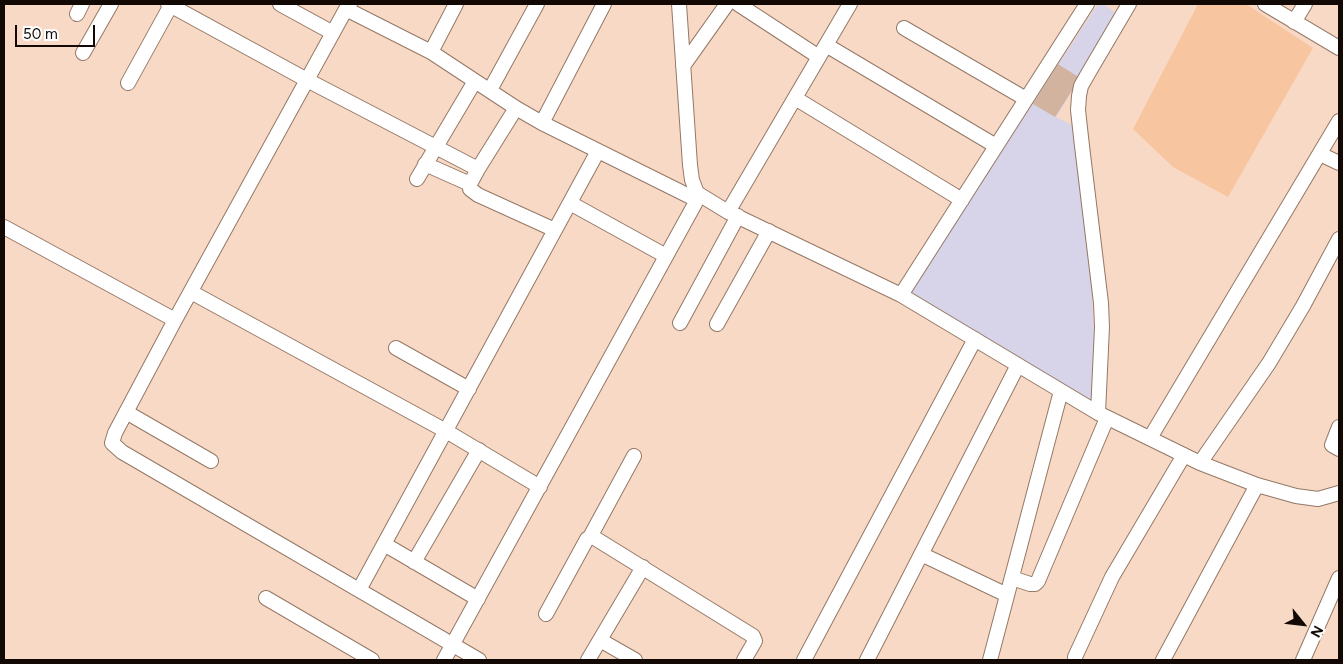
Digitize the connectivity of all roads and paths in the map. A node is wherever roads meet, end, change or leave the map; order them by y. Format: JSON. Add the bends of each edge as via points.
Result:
{"nodes":[{"id":1,"x":111,"y":4,"type":"edge"},
{"id":2,"x":280,"y":4,"type":"edge"},
{"id":3,"x":456,"y":4,"type":"edge"},
{"id":4,"x":537,"y":4,"type":"edge"},
{"id":5,"x":604,"y":4,"type":"edge"},
{"id":6,"x":679,"y":4,"type":"edge"},
{"id":7,"x":726,"y":4,"type":"edge"},
{"id":8,"x":738,"y":4,"type":"edge"},
{"id":9,"x":1087,"y":4,"type":"edge"},
{"id":10,"x":1265,"y":4,"type":"edge"},
{"id":11,"x":1305,"y":4,"type":"edge"},
{"id":12,"x":169,"y":5,"type":"edge"},
{"id":13,"x":848,"y":5,"type":"edge"},
{"id":14,"x":1126,"y":5,"type":"edge"},
{"id":15,"x":348,"y":6,"type":"edge"},
{"id":16,"x":1294,"y":22,"type":"junction"},
{"id":17,"x":904,"y":28,"type":"dead end"},
{"id":18,"x":333,"y":33,"type":"junction"},
{"id":19,"x":1339,"y":48,"type":"edge"},
{"id":20,"x":823,"y":51,"type":"junction"},
{"id":21,"x":431,"y":52,"type":"junction"},
{"id":22,"x":83,"y":53,"type":"dead end"},
{"id":23,"x":683,"y":66,"type":"junction"},
{"id":24,"x":307,"y":80,"type":"junction"},
{"id":25,"x":475,"y":81,"type":"junction"},
{"id":26,"x":128,"y":83,"type":"dead end"},
{"id":27,"x":490,"y":90,"type":"junction"},
{"id":28,"x":795,"y":98,"type":"junction"},
{"id":29,"x":1026,"y":99,"type":"junction"},
{"id":30,"x":516,"y":108,"type":"junction"},
{"id":31,"x":1339,"y":121,"type":"edge"},
{"id":32,"x":542,"y":122,"type":"junction"},
{"id":33,"x":436,"y":146,"type":"junction"},
{"id":34,"x":996,"y":146,"type":"junction"},
{"id":35,"x":598,"y":151,"type":"junction"},
{"id":36,"x":1320,"y":154,"type":"junction"},
{"id":37,"x":1339,"y":163,"type":"edge"},
{"id":38,"x":425,"y":164,"type":"junction"},
{"id":39,"x":478,"y":169,"type":"junction"},
{"id":40,"x":417,"y":179,"type":"dead end"},
{"id":41,"x":470,"y":184,"type":"junction"},
{"id":42,"x":697,"y":197,"type":"junction"},
{"id":43,"x":962,"y":200,"type":"junction"},
{"id":44,"x":570,"y":203,"type":"junction"},
{"id":45,"x":733,"y":214,"type":"junction"},
{"id":46,"x":4,"y":227,"type":"edge"},
{"id":47,"x":555,"y":230,"type":"junction"},
{"id":48,"x":768,"y":231,"type":"junction"},
{"id":49,"x":1339,"y":238,"type":"edge"},
{"id":50,"x":666,"y":256,"type":"junction"},
{"id":51,"x":191,"y":292,"type":"junction"},
{"id":52,"x":901,"y":295,"type":"junction"},
{"id":53,"x":175,"y":320,"type":"junction"},
{"id":54,"x":680,"y":323,"type":"dead end"},
{"id":55,"x":717,"y":324,"type":"dead end"},
{"id":56,"x":975,"y":339,"type":"junction"},
{"id":57,"x":396,"y":348,"type":"dead end"},
{"id":58,"x":1018,"y":365,"type":"junction"},
{"id":59,"x":469,"y":389,"type":"junction"},
{"id":60,"x":1061,"y":391,"type":"junction"},
{"id":61,"x":126,"y":412,"type":"junction"},
{"id":62,"x":1103,"y":415,"type":"junction"},
{"id":63,"x":1339,"y":427,"type":"edge"},
{"id":64,"x":446,"y":431,"type":"junction"},
{"id":65,"x":1150,"y":438,"type":"junction"},
{"id":66,"x":1339,"y":448,"type":"edge"},
{"id":67,"x":479,"y":450,"type":"junction"},
{"id":68,"x":1184,"y":455,"type":"junction"},
{"id":69,"x":634,"y":456,"type":"dead end"},
{"id":70,"x":211,"y":461,"type":"dead end"},
{"id":71,"x":1200,"y":463,"type":"junction"},
{"id":72,"x":1257,"y":485,"type":"junction"},
{"id":73,"x":540,"y":487,"type":"junction"},
{"id":74,"x":1339,"y":493,"type":"edge"},
{"id":75,"x":590,"y":536,"type":"junction"},
{"id":76,"x":384,"y":544,"type":"junction"},
{"id":77,"x":921,"y":554,"type":"junction"},
{"id":78,"x":414,"y":562,"type":"junction"},
{"id":79,"x":643,"y":567,"type":"junction"},
{"id":80,"x":1012,"y":578,"type":"junction"},
{"id":81,"x":1339,"y":578,"type":"edge"},
{"id":82,"x":359,"y":590,"type":"junction"},
{"id":83,"x":1008,"y":595,"type":"junction"},
{"id":84,"x":266,"y":598,"type":"dead end"},
{"id":85,"x":478,"y":599,"type":"junction"},
{"id":86,"x":546,"y":614,"type":"dead end"},
{"id":87,"x":600,"y":640,"type":"junction"},
{"id":88,"x":453,"y":645,"type":"junction"},
{"id":89,"x":1075,"y":657,"type":"dead end"},
{"id":90,"x":372,"y":660,"type":"edge"},
{"id":91,"x":444,"y":660,"type":"edge"},
{"id":92,"x":480,"y":660,"type":"edge"},
{"id":93,"x":588,"y":660,"type":"edge"},
{"id":94,"x":635,"y":660,"type":"edge"},
{"id":95,"x":744,"y":660,"type":"edge"},
{"id":96,"x":804,"y":660,"type":"edge"},
{"id":97,"x":867,"y":660,"type":"edge"},
{"id":98,"x":990,"y":660,"type":"edge"},
{"id":99,"x":1163,"y":660,"type":"edge"},
{"id":100,"x":1303,"y":660,"type":"edge"}],
"edges":[{"from":1,"to":22,"type":"street"},
{"from":2,"to":18,"type":"street"},
{"from":3,"to":21,"type":"street"},
{"from":4,"to":27,"type":"street"},
{"from":5,"to":32,"type":"street"},
{"from":6,"to":23,"type":"street"},
{"from":7,"to":23,"type":"street"},
{"from":8,"to":20,"type":"street"},
{"from":9,"to":29,"type":"street"},
{"from":10,"to":16,"type":"street"},
{"from":11,"to":16,"type":"street"},
{"from":12,"to":24,"type":"street"},
{"from":12,"to":26,"type":"street"},
{"from":13,"to":20,"type":"street"},
{"from":14,"to":62,"type":"street","via":[[1078,96],[1101,303]]},
{"from":15,"to":18,"type":"street"},
{"from":15,"to":21,"type":"street"},
{"from":16,"to":19,"type":"street"},
{"from":17,"to":29,"type":"street"},
{"from":18,"to":24,"type":"street"},
{"from":20,"to":28,"type":"street"},
{"from":20,"to":34,"type":"street"},
{"from":21,"to":25,"type":"street"},
{"from":23,"to":42,"type":"street","via":[[692,180]]},
{"from":24,"to":33,"type":"street"},
{"from":24,"to":51,"type":"street"},
{"from":25,"to":27,"type":"street"},
{"from":25,"to":33,"type":"street"},
{"from":27,"to":30,"type":"street"},
{"from":28,"to":43,"type":"street"},
{"from":28,"to":45,"type":"street"},
{"from":29,"to":34,"type":"street"},
{"from":30,"to":32,"type":"street"},
{"from":30,"to":39,"type":"street"},
{"from":31,"to":36,"type":"street"},
{"from":32,"to":35,"type":"street"},
{"from":33,"to":38,"type":"street"},
{"from":33,"to":39,"type":"street"},
{"from":34,"to":43,"type":"street"},
{"from":35,"to":42,"type":"street"},
{"from":35,"to":44,"type":"street"},
{"from":36,"to":37,"type":"street"},
{"from":36,"to":65,"type":"street"},
{"from":38,"to":40,"type":"street"},
{"from":38,"to":41,"type":"street"},
{"from":39,"to":41,"type":"street"},
{"from":41,"to":47,"type":"street","via":[[470,189],[478,195]]},
{"from":42,"to":45,"type":"street"},
{"from":42,"to":50,"type":"street"},
{"from":43,"to":52,"type":"street"},
{"from":44,"to":47,"type":"street"},
{"from":44,"to":50,"type":"street"},
{"from":45,"to":48,"type":"street"},
{"from":45,"to":54,"type":"street"},
{"from":46,"to":53,"type":"street"},
{"from":47,"to":59,"type":"street"},
{"from":48,"to":52,"type":"street"},
{"from":48,"to":55,"type":"street"},
{"from":49,"to":71,"type":"street","via":[[1269,363]]},
{"from":50,"to":73,"type":"street"},
{"from":51,"to":53,"type":"street"},
{"from":51,"to":64,"type":"street"},
{"from":52,"to":56,"type":"street"},
{"from":53,"to":61,"type":"street"},
{"from":56,"to":58,"type":"street"},
{"from":56,"to":96,"type":"street"},
{"from":57,"to":59,"type":"street"},
{"from":58,"to":60,"type":"street"},
{"from":58,"to":77,"type":"street"},
{"from":59,"to":64,"type":"street"},
{"from":60,"to":62,"type":"street"},
{"from":60,"to":80,"type":"street"},
{"from":61,"to":70,"type":"street"},
{"from":61,"to":82,"type":"street","via":[[112,440],[116,447]]},
{"from":62,"to":65,"type":"street"},
{"from":62,"to":80,"type":"street","via":[[1038,582],[1030,584]]},
{"from":63,"to":66,"type":"street","via":[[1332,445]]},
{"from":64,"to":67,"type":"street"},
{"from":64,"to":76,"type":"street"},
{"from":65,"to":68,"type":"street"},
{"from":67,"to":73,"type":"street"},
{"from":67,"to":78,"type":"street"},
{"from":68,"to":71,"type":"street"},
{"from":68,"to":89,"type":"street","via":[[1112,577]]},
{"from":69,"to":75,"type":"street"},
{"from":71,"to":72,"type":"street"},
{"from":72,"to":74,"type":"street","via":[[1318,499]]},
{"from":72,"to":99,"type":"street"},
{"from":73,"to":85,"type":"street"},
{"from":75,"to":79,"type":"street"},
{"from":75,"to":86,"type":"street"},
{"from":76,"to":78,"type":"street"},
{"from":76,"to":82,"type":"street"},
{"from":77,"to":83,"type":"street"},
{"from":77,"to":97,"type":"street"},
{"from":78,"to":85,"type":"street"},
{"from":79,"to":87,"type":"street"},
{"from":79,"to":95,"type":"street","via":[[754,636],[755,641]]},
{"from":80,"to":83,"type":"street"},
{"from":81,"to":100,"type":"street"},
{"from":82,"to":88,"type":"street"},
{"from":83,"to":98,"type":"street"},
{"from":84,"to":90,"type":"street"},
{"from":85,"to":88,"type":"street"},
{"from":87,"to":93,"type":"street"},
{"from":87,"to":94,"type":"street"},
{"from":88,"to":91,"type":"street"},
{"from":88,"to":92,"type":"street"}]}
